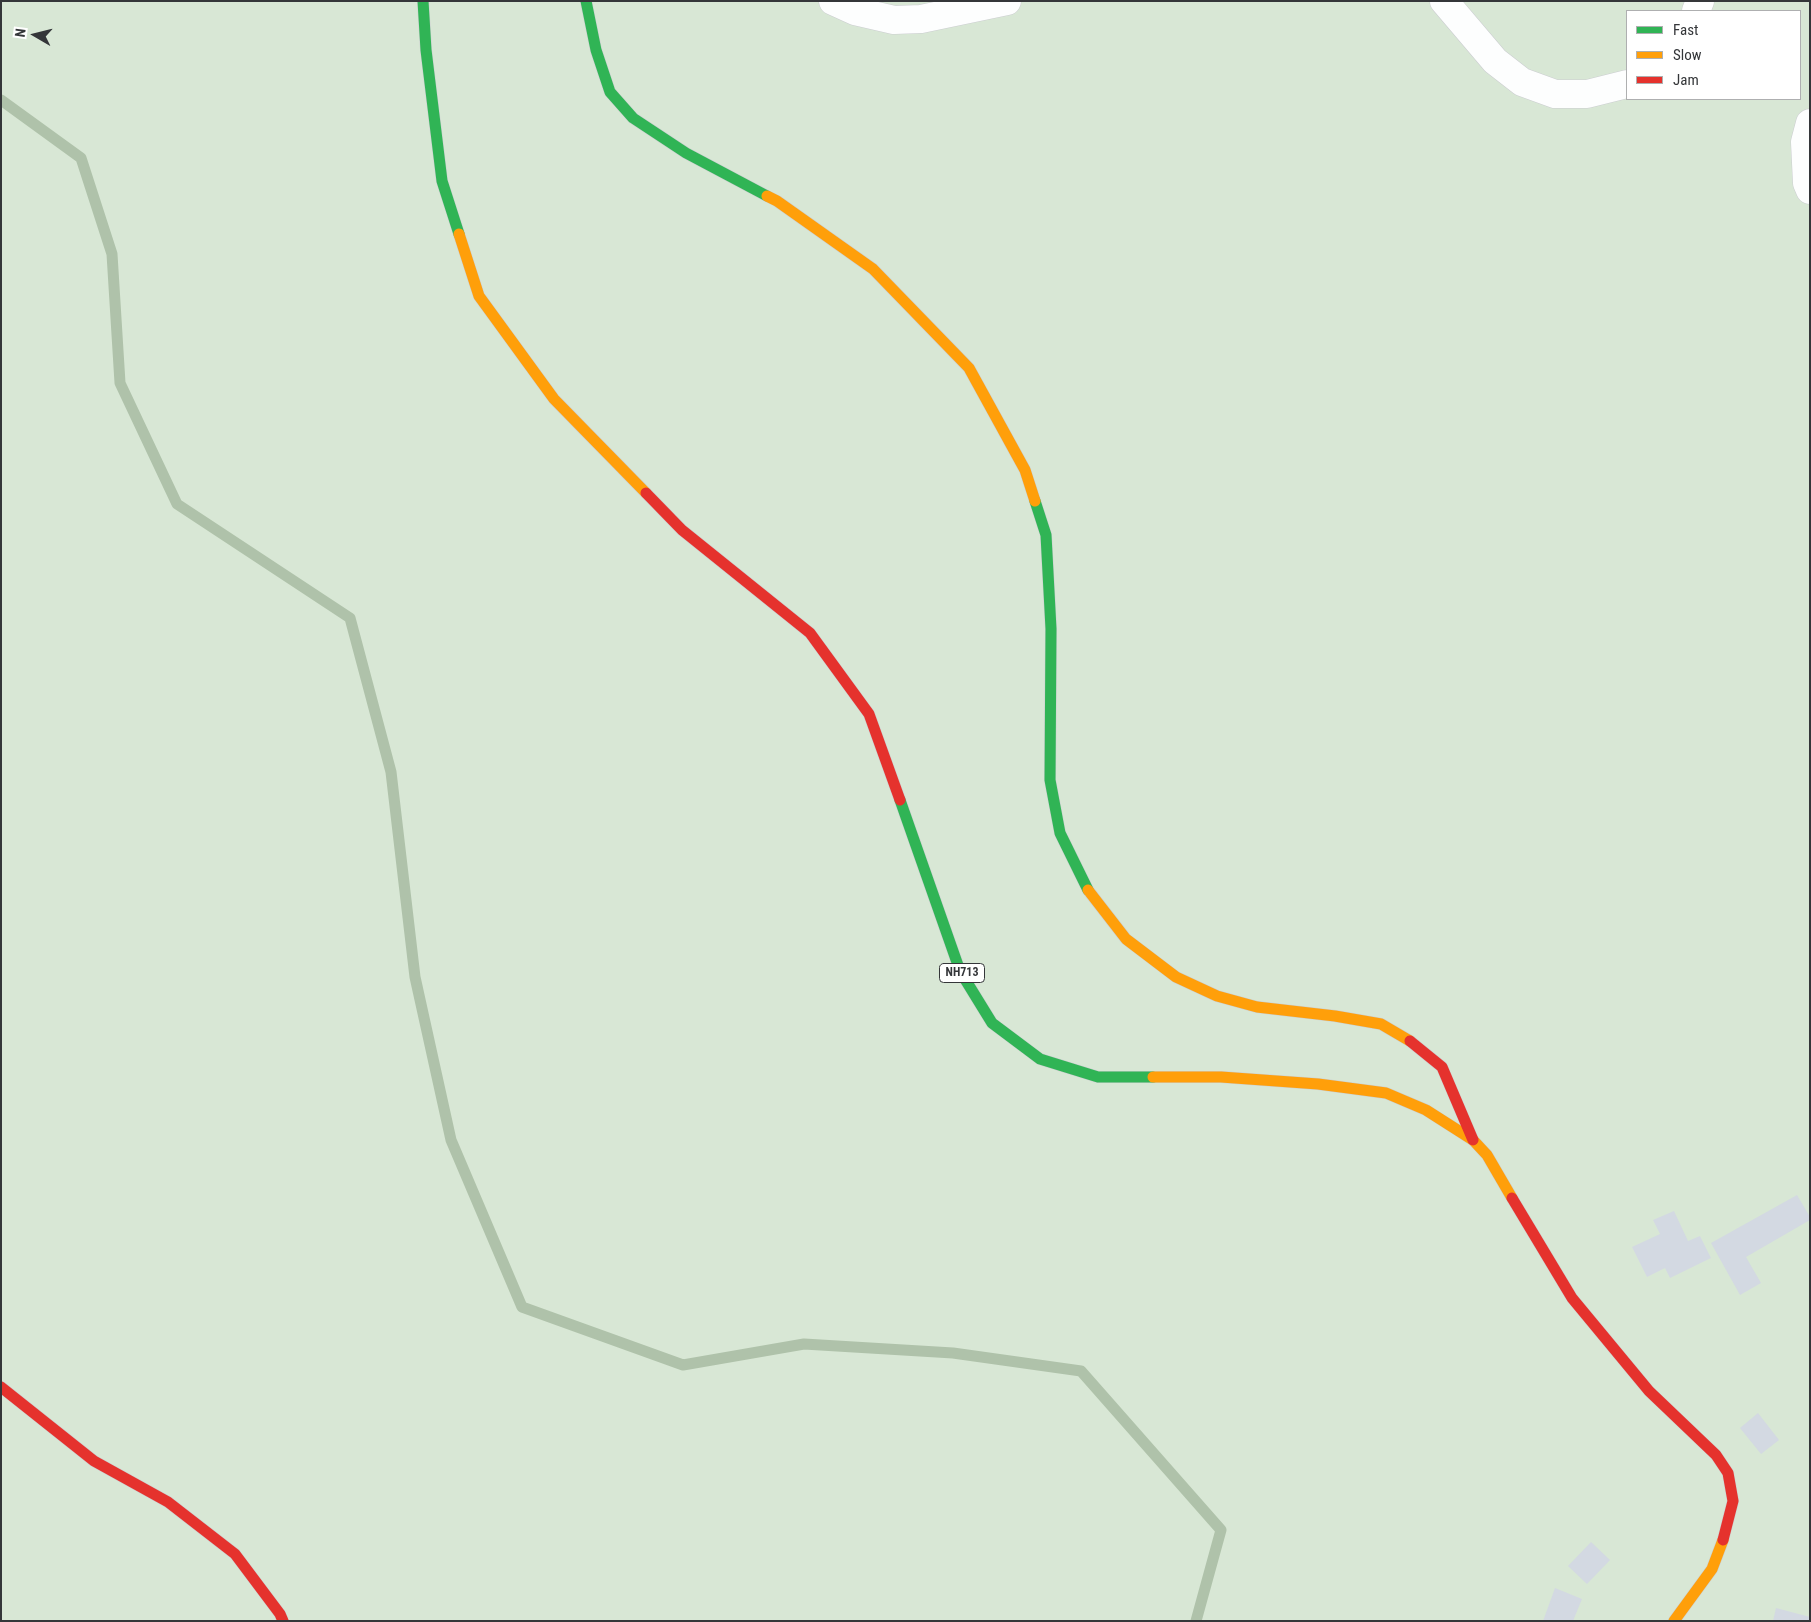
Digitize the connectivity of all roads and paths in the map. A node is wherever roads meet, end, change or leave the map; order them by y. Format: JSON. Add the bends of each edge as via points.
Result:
{"nodes":[{"id":1,"x":423,"y":1,"type":"edge"},
{"id":2,"x":586,"y":1,"type":"edge"},
{"id":3,"x":833,"y":1,"type":"edge"},
{"id":4,"x":932,"y":1,"type":"edge"},
{"id":5,"x":1007,"y":1,"type":"edge"},
{"id":6,"x":1444,"y":1,"type":"edge"},
{"id":7,"x":894,"y":20,"type":"junction"},
{"id":8,"x":1626,"y":84,"type":"edge"},
{"id":9,"x":1810,"y":123,"type":"edge"},
{"id":10,"x":1810,"y":190,"type":"edge"},
{"id":11,"x":1473,"y":1140,"type":"junction"},
{"id":12,"x":1,"y":1387,"type":"edge"},
{"id":13,"x":283,"y":1621,"type":"edge"},
{"id":14,"x":1674,"y":1621,"type":"edge"}],
"edges":[{"from":1,"to":11,"type":"main road","number":"NH713","via":[[442,181],[479,296],[554,399],[682,530],[810,634],[869,714],[960,971],[992,1023],[1040,1060],[1098,1076],[1221,1077],[1386,1093],[1426,1110]]},
{"from":2,"to":11,"type":"main road","via":[[596,50],[610,92],[633,118],[686,153],[777,201],[874,269],[969,368],[1025,470],[1046,536],[1051,629],[1050,780],[1060,833],[1085,886],[1126,939],[1176,977],[1217,996],[1257,1007],[1381,1024],[1410,1040],[1442,1067]]},
{"from":3,"to":7,"type":"street","via":[[855,11]]},
{"from":4,"to":7,"type":"street"},
{"from":5,"to":7,"type":"street","via":[[921,19]]},
{"from":6,"to":8,"type":"street","via":[[1496,61],[1522,82],[1555,94],[1587,94]]},
{"from":9,"to":10,"type":"street","via":[[1804,142]]},
{"from":11,"to":14,"type":"main road","number":"NH713","via":[[1487,1156],[1572,1298],[1649,1391],[1716,1455],[1728,1473],[1733,1501],[1727,1528],[1712,1569]]},
{"from":12,"to":13,"type":"main road","via":[[94,1462],[168,1502],[235,1554]]}]}
